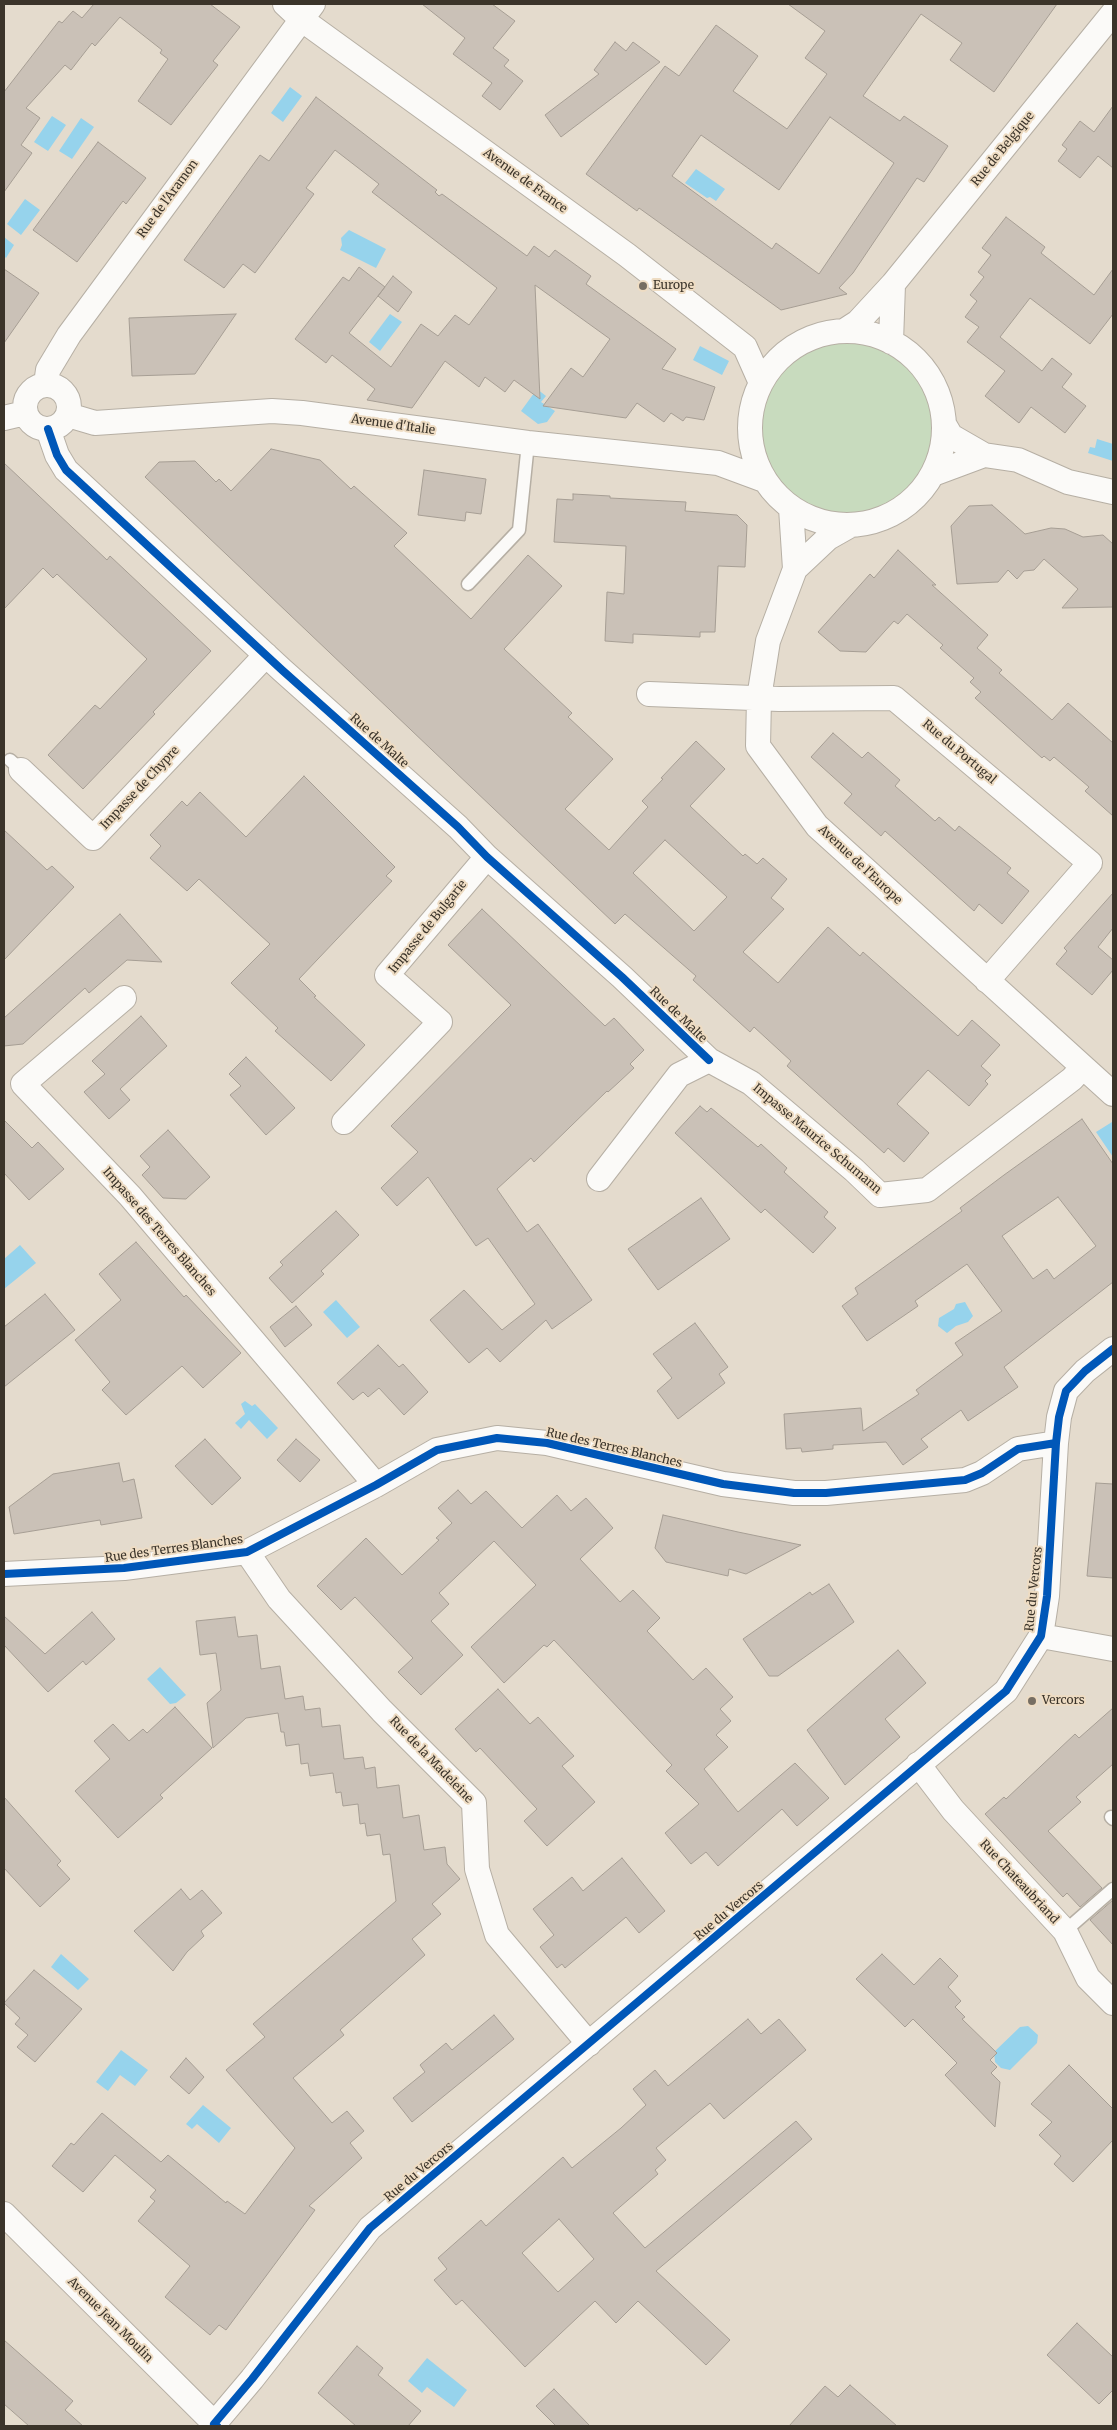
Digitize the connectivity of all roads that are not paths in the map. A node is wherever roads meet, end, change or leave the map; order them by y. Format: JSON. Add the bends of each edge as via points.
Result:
{"nodes":[{"id":1,"x":300,"y":9,"type":"edge"},
{"id":2,"x":1113,"y":13,"type":"edge"},
{"id":3,"x":894,"y":284,"type":"junction"},
{"id":4,"x":844,"y":331,"type":"junction"},
{"id":5,"x":892,"y":342,"type":"junction"},
{"id":6,"x":795,"y":346,"type":"junction"},
{"id":7,"x":745,"y":347,"type":"junction"},
{"id":8,"x":761,"y":382,"type":"junction"},
{"id":9,"x":46,"y":384,"type":"junction"},
{"id":10,"x":68,"y":415,"type":"junction"},
{"id":11,"x":14,"y":416,"type":"edge"},
{"id":12,"x":944,"y":424,"type":"junction"},
{"id":13,"x":48,"y":429,"type":"junction"},
{"id":14,"x":750,"y":432,"type":"junction"},
{"id":15,"x":528,"y":443,"type":"junction"},
{"id":16,"x":984,"y":456,"type":"junction"},
{"id":17,"x":718,"y":463,"type":"junction"},
{"id":18,"x":933,"y":474,"type":"junction"},
{"id":19,"x":764,"y":480,"type":"junction"},
{"id":20,"x":1113,"y":492,"type":"edge"},
{"id":21,"x":791,"y":508,"type":"junction"},
{"id":22,"x":851,"y":525,"type":"junction"},
{"id":23,"x":795,"y":569,"type":"junction"},
{"id":24,"x":468,"y":584,"type":"dead end"},
{"id":25,"x":266,"y":656,"type":"junction"},
{"id":26,"x":649,"y":694,"type":"dead end"},
{"id":27,"x":759,"y":698,"type":"junction"},
{"id":28,"x":15,"y":765,"type":"dead end"},
{"id":29,"x":487,"y":857,"type":"junction"},
{"id":30,"x":987,"y":981,"type":"junction"},
{"id":31,"x":124,"y":998,"type":"dead end"},
{"id":32,"x":709,"y":1060,"type":"junction"},
{"id":33,"x":1082,"y":1068,"type":"junction"},
{"id":34,"x":1113,"y":1094,"type":"edge"},
{"id":35,"x":344,"y":1122,"type":"dead end"},
{"id":36,"x":599,"y":1179,"type":"dead end"},
{"id":37,"x":1113,"y":1349,"type":"edge"},
{"id":38,"x":1056,"y":1443,"type":"junction"},
{"id":39,"x":376,"y":1485,"type":"junction"},
{"id":40,"x":247,"y":1552,"type":"junction"},
{"id":41,"x":4,"y":1574,"type":"edge"},
{"id":42,"x":1041,"y":1636,"type":"junction"},
{"id":43,"x":1113,"y":1649,"type":"edge"},
{"id":44,"x":918,"y":1764,"type":"junction"},
{"id":45,"x":1113,"y":1889,"type":"edge"},
{"id":46,"x":1065,"y":1931,"type":"junction"},
{"id":47,"x":1113,"y":2003,"type":"edge"},
{"id":48,"x":589,"y":2044,"type":"junction"},
{"id":49,"x":4,"y":2214,"type":"edge"},
{"id":50,"x":215,"y":2425,"type":"edge"}],
"edges":[{"from":1,"to":7,"type":"street","name":"Avenue de France"},
{"from":1,"to":9,"type":"street","name":"Rue de l'Aramon","via":[[69,335],[48,370]]},
{"from":2,"to":3,"type":"street","name":"Rue de Belgique"},
{"from":3,"to":4,"type":"street","name":"Rue de Belgique","via":[[858,322]]},
{"from":3,"to":5,"type":"street"},
{"from":4,"to":5,"type":"street"},
{"from":4,"to":6,"type":"street","via":[[817,336]]},
{"from":5,"to":12,"type":"street","via":[[910,354],[927,373],[939,395]]},
{"from":6,"to":7,"type":"street"},
{"from":6,"to":8,"type":"street","via":[[776,362]]},
{"from":7,"to":8,"type":"street","name":"Avenue de France"},
{"from":8,"to":14,"type":"street","via":[[752,406]]},
{"from":9,"to":10,"type":"street","via":[[68,397]]},
{"from":9,"to":11,"type":"street","via":[[29,394]]},
{"from":10,"to":13,"type":"street","via":[[57,428]]},
{"from":10,"to":15,"type":"street","name":"Avenue d'Italie","via":[[95,424],[272,411]]},
{"from":11,"to":13,"type":"street","via":[[38,428]]},
{"from":12,"to":16,"type":"street","via":[[951,436]]},
{"from":12,"to":18,"type":"street","via":[[942,450]]},
{"from":13,"to":25,"type":"street","name":"Rue de Malte","via":[[66,470]]},
{"from":14,"to":17,"type":"street"},
{"from":14,"to":19,"type":"street","via":[[754,457]]},
{"from":15,"to":17,"type":"street","name":"Avenue d'Italie"},
{"from":15,"to":24,"type":"lane","via":[[519,530]]},
{"from":16,"to":18,"type":"street"},
{"from":16,"to":20,"type":"street","via":[[1018,460],[1068,482]]},
{"from":17,"to":19,"type":"street","name":"Avenue d'Italie"},
{"from":18,"to":22,"type":"street","via":[[920,492],[900,510],[877,521]]},
{"from":19,"to":21,"type":"street"},
{"from":21,"to":22,"type":"street","via":[[820,522]]},
{"from":21,"to":23,"type":"street","name":"Avenue de l'Europe"},
{"from":22,"to":23,"type":"street","name":"Avenue de l'Europe","via":[[828,538]]},
{"from":23,"to":27,"type":"street","name":"Avenue de l'Europe","via":[[768,641]]},
{"from":25,"to":28,"type":"street","name":"Impasse de Chypre","via":[[93,838]]},
{"from":25,"to":29,"type":"street","name":"Rue de Malte","via":[[458,826]]},
{"from":26,"to":27,"type":"street","name":"Rue du Portugal"},
{"from":27,"to":30,"type":"street","name":"Avenue de l'Europe","via":[[758,746],[817,826]]},
{"from":27,"to":30,"type":"street","name":"Rue du Portugal","via":[[894,698],[1090,863]]},
{"from":29,"to":32,"type":"street","name":"Rue de Malte","via":[[622,977]]},
{"from":29,"to":35,"type":"street","name":"Impasse de Bulgarie","via":[[387,974],[440,1022]]},
{"from":30,"to":33,"type":"street","name":"Avenue de l'Europe"},
{"from":31,"to":39,"type":"street","name":"Impasse des Terres Blanches","via":[[23,1084],[130,1196]]},
{"from":32,"to":33,"type":"street","name":"Impasse Maurice Schumann","via":[[751,1083],[880,1195],[927,1190]]},
{"from":32,"to":36,"type":"street","via":[[679,1075]]},
{"from":33,"to":34,"type":"street","name":"Avenue de l'Europe"},
{"from":37,"to":38,"type":"street","name":"Rue du Vercors","via":[[1085,1370],[1066,1391]]},
{"from":38,"to":39,"type":"street","name":"Rue des Terres Blanches","via":[[1018,1449],[982,1473],[965,1480],[826,1493],[723,1484],[547,1443],[497,1438],[437,1450]]},
{"from":38,"to":42,"type":"street","name":"Rue du Vercors","via":[[1047,1596]]},
{"from":39,"to":40,"type":"street","name":"Rue des Terres Blanches"},
{"from":40,"to":41,"type":"street","name":"Rue des Terres Blanches","via":[[124,1568]]},
{"from":40,"to":48,"type":"street","name":"Rue de la Madeleine","via":[[279,1599],[382,1711],[474,1803],[477,1869],[497,1935]]},
{"from":42,"to":43,"type":"street"},
{"from":42,"to":44,"type":"street","name":"Rue du Vercors","via":[[1006,1690]]},
{"from":44,"to":46,"type":"street","name":"Rue Chateaubriand","via":[[953,1810]]},
{"from":44,"to":48,"type":"street","name":"Rue du Vercors"},
{"from":45,"to":46,"type":"lane"},
{"from":46,"to":47,"type":"street","name":"Rue Chateaubriand","via":[[1088,1978]]},
{"from":48,"to":50,"type":"street","name":"Rue du Vercors","via":[[370,2228]]},
{"from":49,"to":50,"type":"street","name":"Avenue Jean Moulin"}]}
